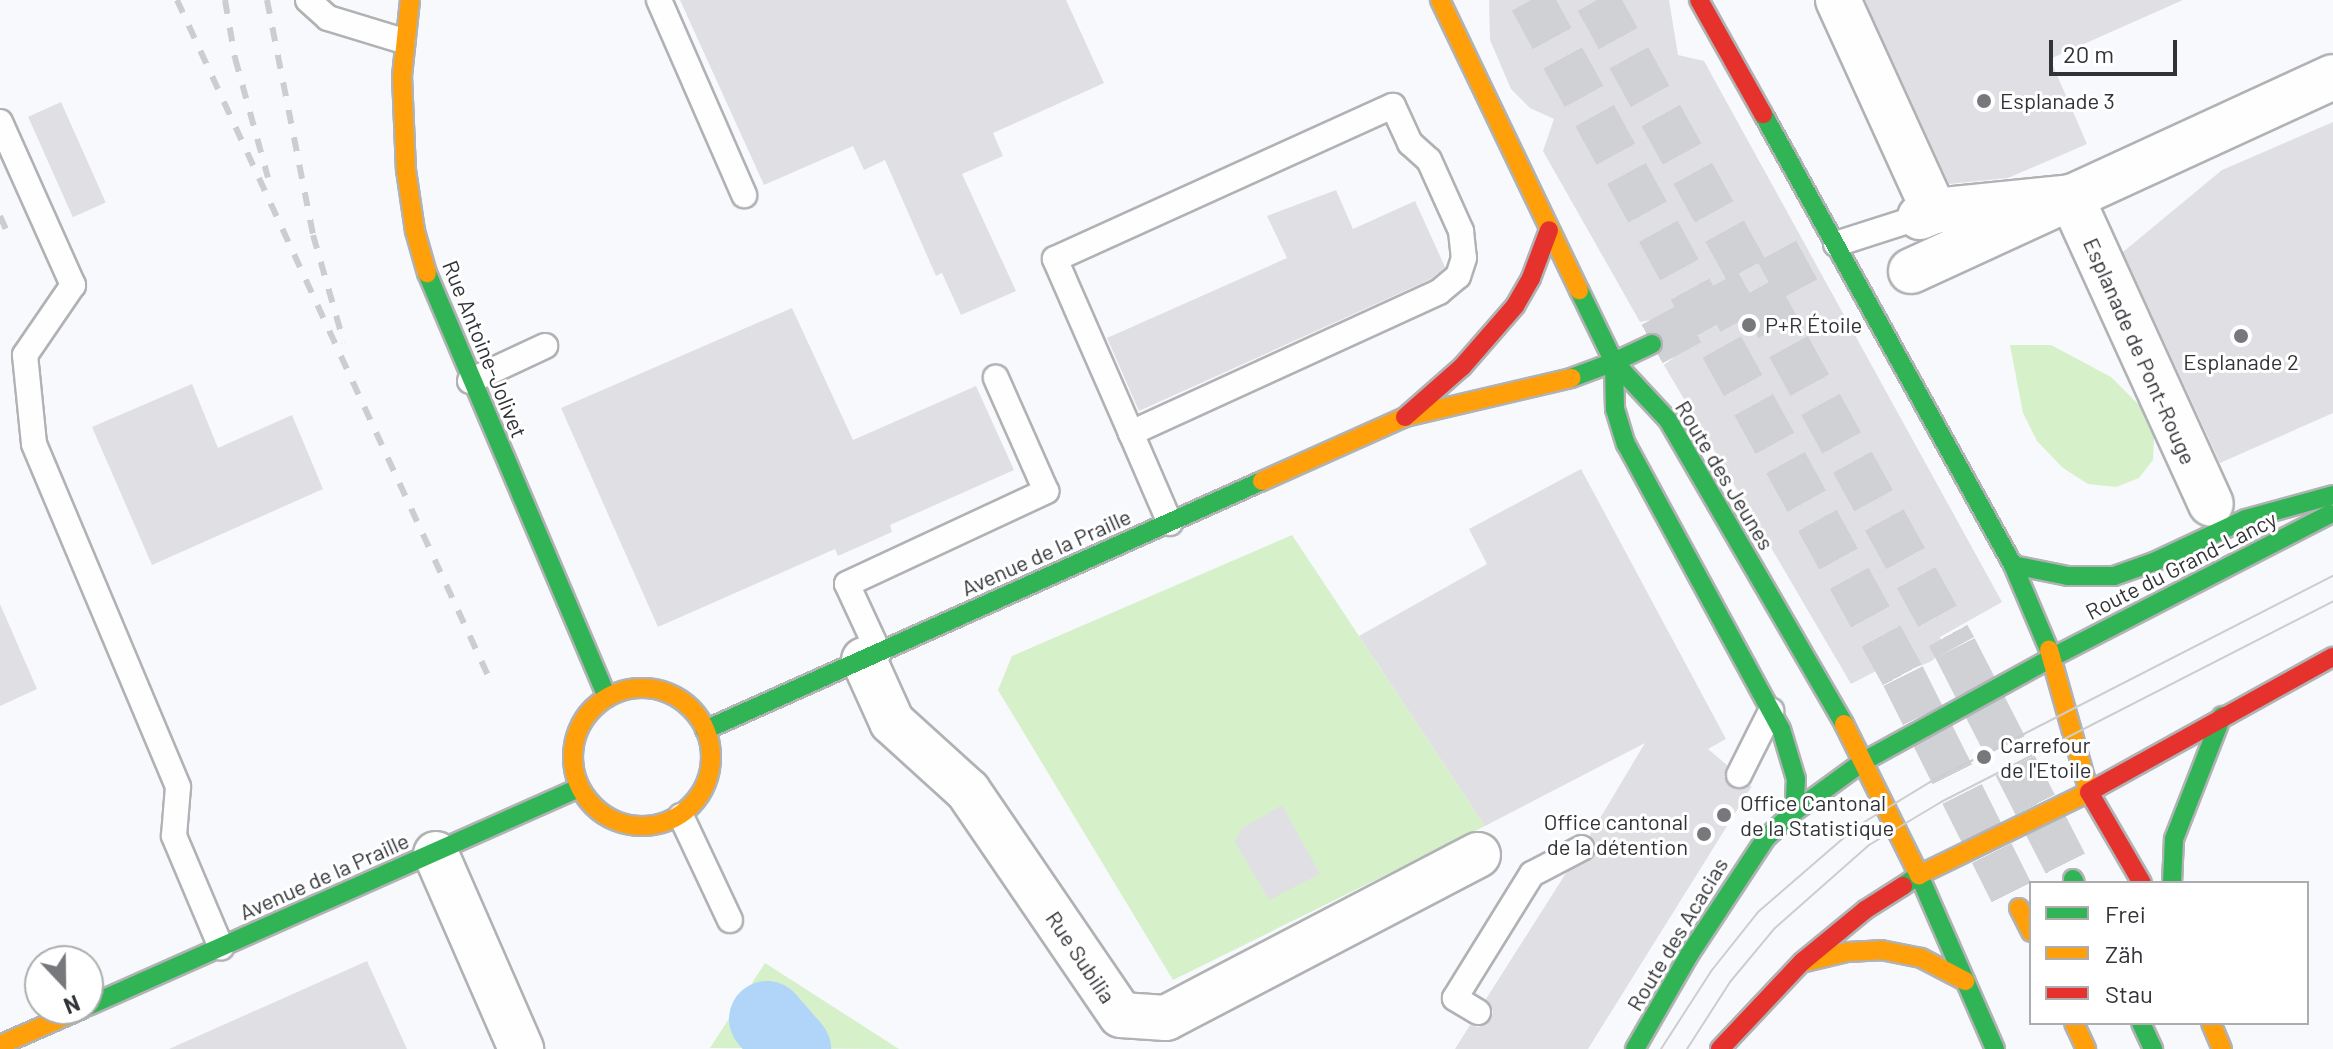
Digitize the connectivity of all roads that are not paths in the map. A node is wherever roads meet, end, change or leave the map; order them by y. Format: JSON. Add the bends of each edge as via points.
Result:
{"nodes":[{"id":1,"x":308,"y":0,"type":"edge"},
{"id":2,"x":410,"y":0,"type":"edge"},
{"id":3,"x":659,"y":0,"type":"edge"},
{"id":4,"x":1440,"y":0,"type":"edge"},
{"id":5,"x":1699,"y":0,"type":"edge"},
{"id":6,"x":1838,"y":0,"type":"edge"},
{"id":7,"x":403,"y":41,"type":"junction"},
{"id":8,"x":2333,"y":77,"type":"edge"},
{"id":9,"x":0,"y":122,"type":"edge"},
{"id":10,"x":744,"y":195,"type":"dead end"},
{"id":11,"x":2071,"y":197,"type":"junction"},
{"id":12,"x":1927,"y":214,"type":"junction"},
{"id":13,"x":1549,"y":230,"type":"junction"},
{"id":14,"x":1827,"y":249,"type":"junction"},
{"id":15,"x":1911,"y":271,"type":"dead end"},
{"id":16,"x":1652,"y":344,"type":"tunnel mouth"},
{"id":17,"x":545,"y":346,"type":"dead end"},
{"id":18,"x":1614,"y":362,"type":"junction"},
{"id":19,"x":996,"y":378,"type":"dead end"},
{"id":20,"x":470,"y":381,"type":"junction"},
{"id":21,"x":1405,"y":417,"type":"junction"},
{"id":22,"x":1131,"y":433,"type":"junction"},
{"id":23,"x":2333,"y":495,"type":"edge"},
{"id":24,"x":2211,"y":504,"type":"dead end"},
{"id":25,"x":2333,"y":513,"type":"edge"},
{"id":26,"x":1170,"y":523,"type":"junction"},
{"id":27,"x":2013,"y":565,"type":"junction"},
{"id":28,"x":871,"y":656,"type":"junction"},
{"id":29,"x":2333,"y":657,"type":"edge"},
{"id":30,"x":2051,"y":658,"type":"junction"},
{"id":31,"x":607,"y":697,"type":"junction"},
{"id":32,"x":1771,"y":711,"type":"junction"},
{"id":33,"x":2222,"y":716,"type":"junction"},
{"id":34,"x":705,"y":730,"type":"junction"},
{"id":35,"x":1864,"y":761,"type":"junction"},
{"id":36,"x":1739,"y":775,"type":"dead end"},
{"id":37,"x":579,"y":788,"type":"junction"},
{"id":38,"x":2089,"y":792,"type":"junction"},
{"id":39,"x":1794,"y":812,"type":"junction"},
{"id":40,"x":681,"y":816,"type":"junction"},
{"id":41,"x":1582,"y":848,"type":"dead end"},
{"id":42,"x":436,"y":854,"type":"junction"},
{"id":43,"x":1478,"y":855,"type":"dead end"},
{"id":44,"x":1919,"y":875,"type":"junction"},
{"id":45,"x":2141,"y":881,"type":"edge"},
{"id":46,"x":2172,"y":881,"type":"edge"},
{"id":47,"x":2019,"y":908,"type":"tunnel mouth"},
{"id":48,"x":730,"y":920,"type":"dead end"},
{"id":49,"x":2029,"y":928,"type":"edge"},
{"id":50,"x":221,"y":947,"type":"junction"},
{"id":51,"x":1802,"y":962,"type":"junction"},
{"id":52,"x":1965,"y":981,"type":"junction"},
{"id":53,"x":104,"y":999,"type":"edge"},
{"id":54,"x":1478,"y":1012,"type":"dead end"},
{"id":55,"x":46,"y":1025,"type":"edge"},
{"id":56,"x":2075,"y":1025,"type":"edge"},
{"id":57,"x":2142,"y":1025,"type":"edge"},
{"id":58,"x":2212,"y":1025,"type":"edge"},
{"id":59,"x":0,"y":1045,"type":"edge"},
{"id":60,"x":521,"y":1049,"type":"edge"},
{"id":61,"x":1635,"y":1049,"type":"edge"},
{"id":62,"x":1720,"y":1049,"type":"edge"},
{"id":63,"x":1995,"y":1049,"type":"edge"},
{"id":64,"x":2086,"y":1049,"type":"edge"},
{"id":65,"x":2153,"y":1049,"type":"edge"},
{"id":66,"x":2222,"y":1049,"type":"edge"}],
"edges":[{"from":1,"to":7,"type":"lane","via":[[328,18]]},
{"from":2,"to":7,"type":"main road","name":"Rue Antoine-Jolivet"},
{"from":3,"to":10,"type":"lane"},
{"from":4,"to":13,"type":"main road","name":"Route des Jeunes"},
{"from":5,"to":14,"type":"main road"},
{"from":6,"to":12,"type":"street"},
{"from":7,"to":20,"type":"main road","name":"Rue Antoine-Jolivet","via":[[406,170],[415,231],[431,289]]},
{"from":8,"to":11,"type":"street"},
{"from":9,"to":50,"type":"lane","via":[[73,285],[25,355],[34,444],[178,787],[174,836]]},
{"from":11,"to":12,"type":"street"},
{"from":11,"to":15,"type":"street"},
{"from":11,"to":24,"type":"street","name":"Esplanade de Pont-Rouge"},
{"from":12,"to":14,"type":"lane"},
{"from":13,"to":18,"type":"main road","name":"Route des Jeunes"},
{"from":13,"to":21,"type":"main road","name":"Avenue de la Praille","via":[[1515,306],[1462,367]]},
{"from":14,"to":27,"type":"main road"},
{"from":16,"to":18,"type":"main road","name":"Avenue de la Praille"},
{"from":17,"to":20,"type":"lane"},
{"from":18,"to":21,"type":"main road","name":"Avenue de la Praille","via":[[1560,382]]},
{"from":18,"to":32,"type":"main road","via":[[1615,409],[1626,444]]},
{"from":18,"to":35,"type":"main road","name":"Route des Jeunes","via":[[1668,420]]},
{"from":19,"to":28,"type":"lane","via":[[1046,491],[847,584]]},
{"from":20,"to":31,"type":"main road","name":"Rue Antoine-Jolivet"},
{"from":21,"to":26,"type":"main road","name":"Avenue de la Praille"},
{"from":22,"to":22,"type":"lane","via":[[1439,292],[1458,276],[1464,258],[1461,231],[1429,160],[1410,143],[1393,106],[1055,259]]},
{"from":22,"to":26,"type":"lane"},
{"from":23,"to":27,"type":"main road","via":[[2246,519],[2114,576],[2068,576]]},
{"from":25,"to":30,"type":"main road","name":"Route du Grand-Lancy"},
{"from":26,"to":28,"type":"main road","name":"Avenue de la Praille"},
{"from":27,"to":30,"type":"main road"},
{"from":28,"to":34,"type":"main road","name":"Avenue de la Praille"},
{"from":28,"to":43,"type":"street","name":"Rue Subilia","via":[[892,722],[968,791],[1121,1015],[1166,1018]]},
{"from":29,"to":33,"type":"main road"},
{"from":30,"to":35,"type":"main road"},
{"from":30,"to":38,"type":"main road"},
{"from":31,"to":34,"type":"main road","via":[[628,689],[659,690],[686,704]]},
{"from":31,"to":37,"type":"main road","via":[[579,728],[573,766]]},
{"from":32,"to":36,"type":"lane"},
{"from":32,"to":39,"type":"main road","via":[[1796,779]]},
{"from":33,"to":38,"type":"main road"},
{"from":33,"to":46,"type":"main road","via":[[2174,839]]},
{"from":34,"to":40,"type":"main road","via":[[709,771]]},
{"from":35,"to":39,"type":"main road"},
{"from":35,"to":44,"type":"main road"},
{"from":37,"to":40,"type":"main road","via":[[601,813],[619,822],[639,826]]},
{"from":37,"to":42,"type":"main road","name":"Avenue de la Praille"},
{"from":38,"to":44,"type":"main road"},
{"from":38,"to":45,"type":"main road"},
{"from":39,"to":61,"type":"main road","name":"Route des Acacias","via":[[1748,863]]},
{"from":40,"to":48,"type":"lane"},
{"from":41,"to":54,"type":"lane","via":[[1532,874],[1455,998]]},
{"from":42,"to":50,"type":"main road","name":"Avenue de la Praille"},
{"from":42,"to":60,"type":"street"},
{"from":44,"to":51,"type":"main road","via":[[1865,910]]},
{"from":44,"to":52,"type":"main road"},
{"from":47,"to":49,"type":"main road"},
{"from":50,"to":53,"type":"main road","name":"Avenue de la Praille"},
{"from":51,"to":52,"type":"main road","via":[[1881,950],[1921,958]]},
{"from":51,"to":62,"type":"main road"},
{"from":52,"to":63,"type":"main road"},
{"from":55,"to":59,"type":"main road"},
{"from":56,"to":64,"type":"main road"},
{"from":57,"to":65,"type":"main road"},
{"from":58,"to":66,"type":"main road"}]}
